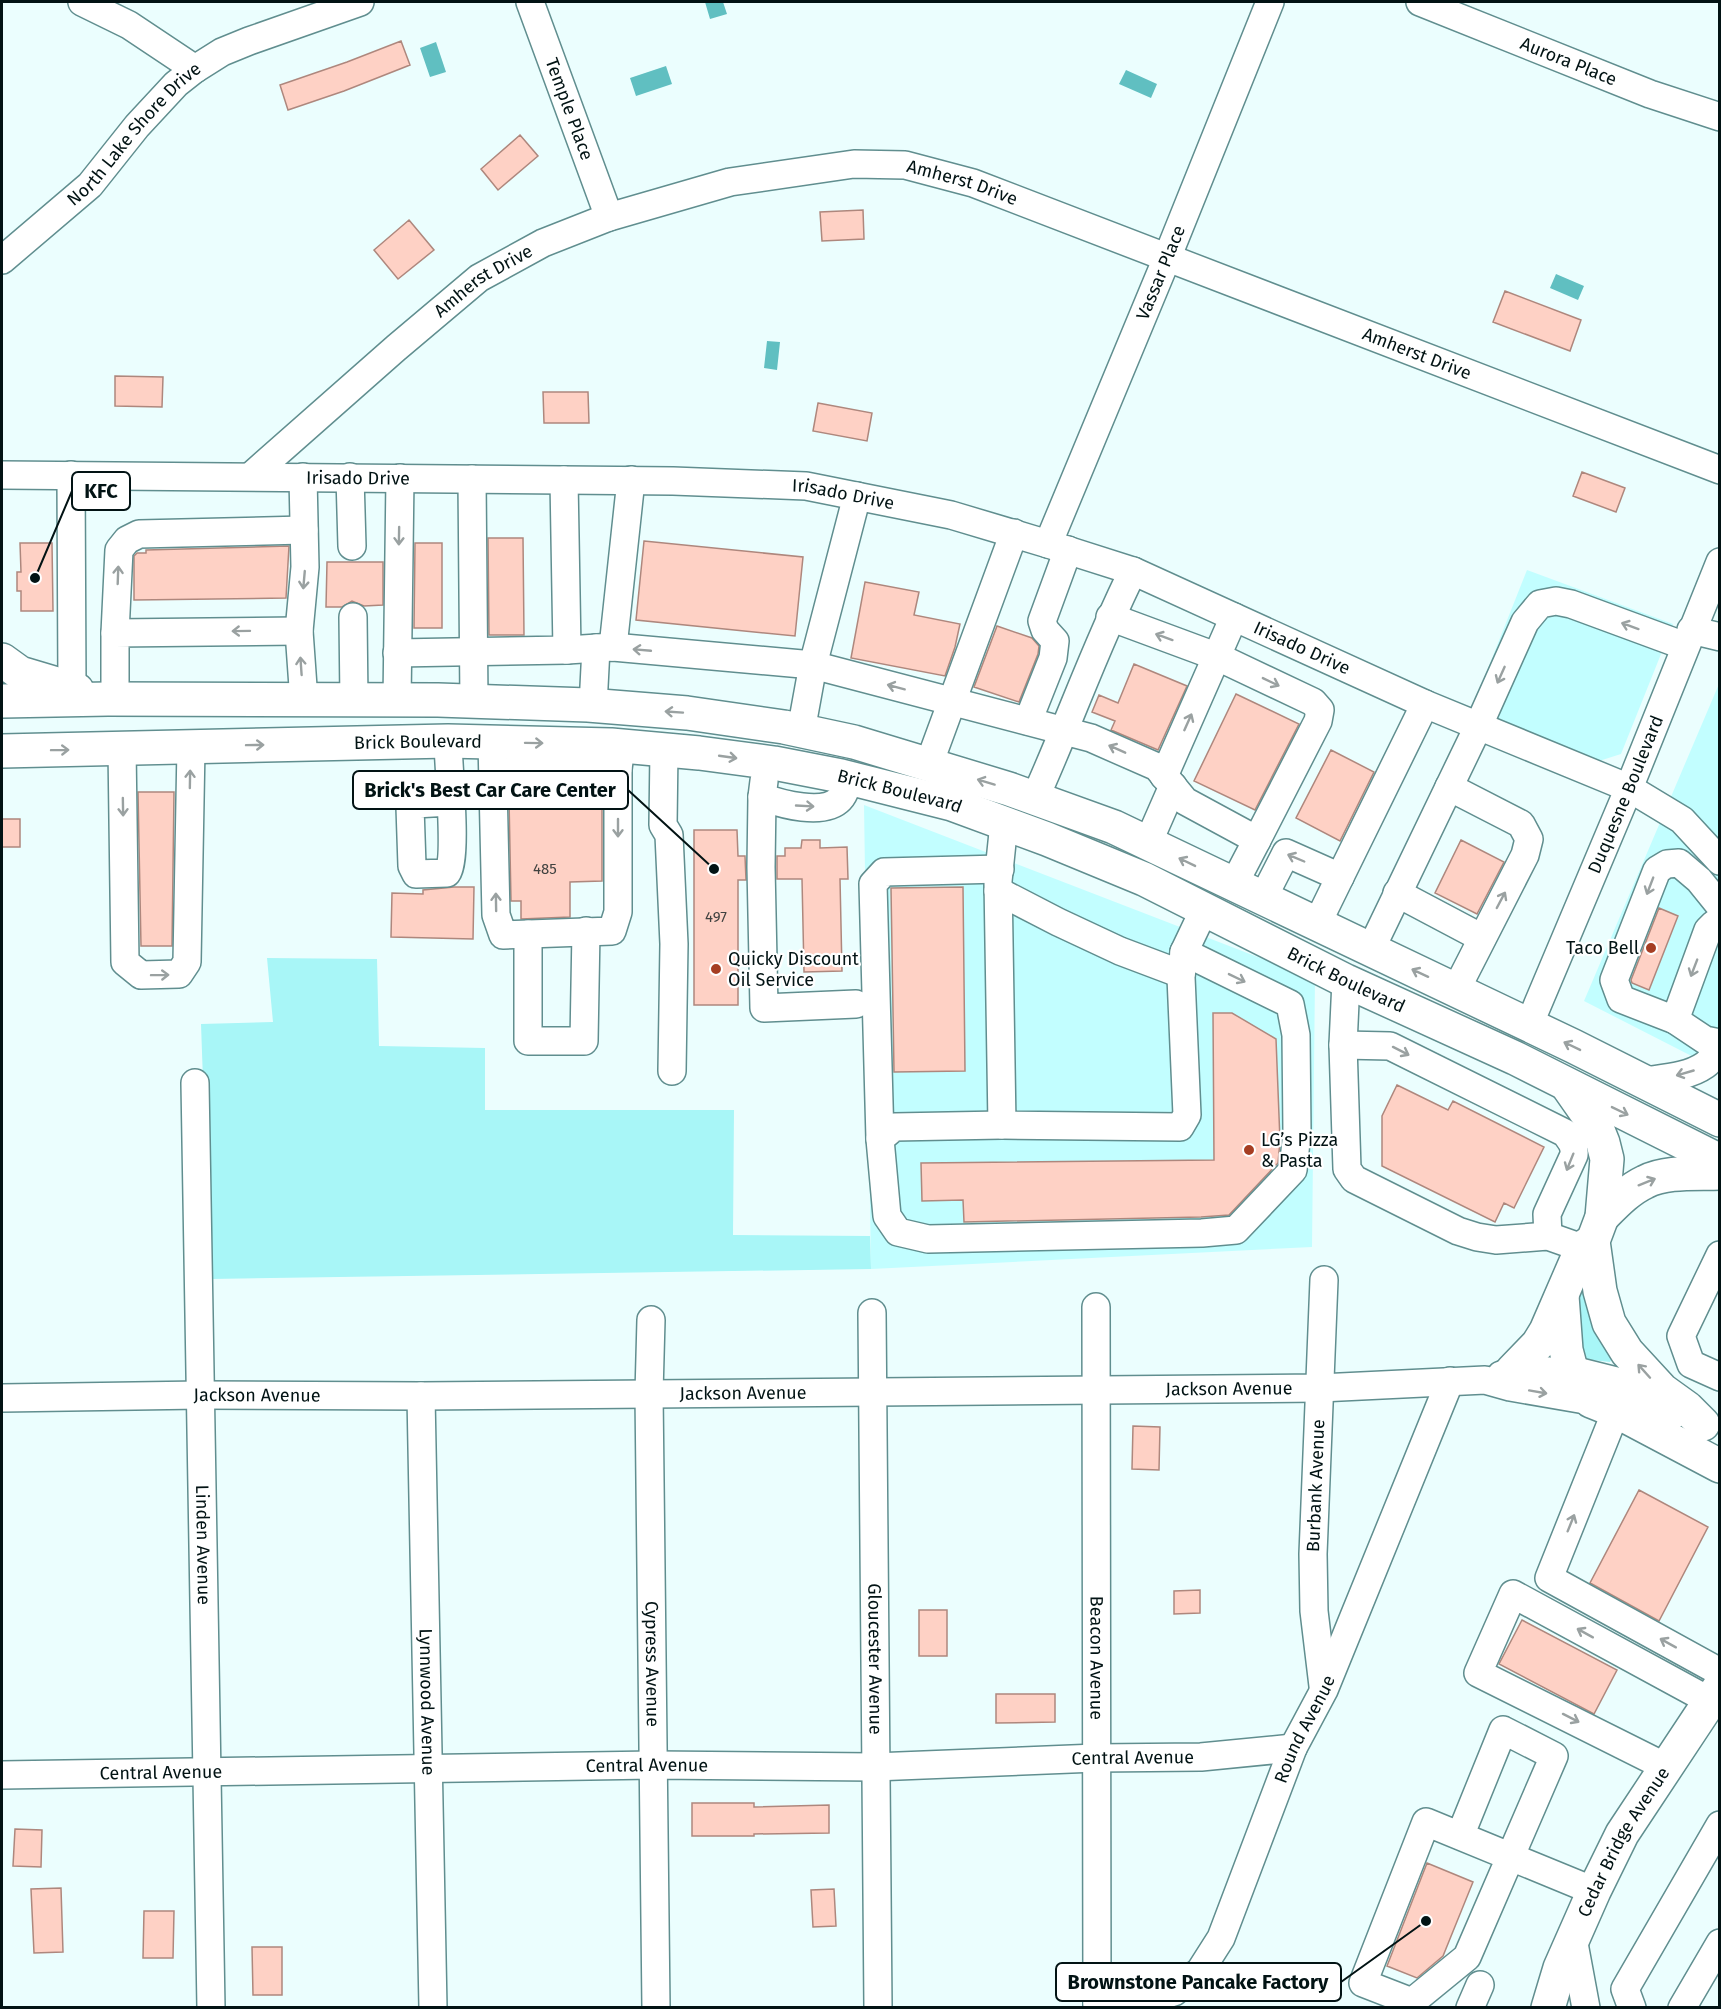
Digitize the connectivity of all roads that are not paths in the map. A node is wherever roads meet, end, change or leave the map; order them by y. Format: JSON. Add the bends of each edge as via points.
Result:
{"nodes":[{"id":1,"x":82,"y":2,"type":"edge"},
{"id":2,"x":360,"y":2,"type":"edge"},
{"id":3,"x":530,"y":2,"type":"edge"},
{"id":4,"x":1270,"y":2,"type":"edge"},
{"id":5,"x":1420,"y":2,"type":"edge"},
{"id":6,"x":195,"y":69,"type":"junction"},
{"id":7,"x":1719,"y":117,"type":"edge"},
{"id":8,"x":609,"y":217,"type":"junction"},
{"id":9,"x":1167,"y":258,"type":"junction"},
{"id":10,"x":2,"y":260,"type":"edge"},
{"id":11,"x":1719,"y":470,"type":"edge"},
{"id":12,"x":2,"y":475,"type":"edge"},
{"id":13,"x":71,"y":475,"type":"junction"},
{"id":14,"x":250,"y":476,"type":"junction"},
{"id":15,"x":303,"y":477,"type":"junction"},
{"id":16,"x":350,"y":477,"type":"junction"},
{"id":17,"x":399,"y":478,"type":"junction"},
{"id":18,"x":464,"y":479,"type":"junction"},
{"id":19,"x":564,"y":480,"type":"junction"},
{"id":20,"x":631,"y":480,"type":"junction"},
{"id":21,"x":857,"y":496,"type":"junction"},
{"id":22,"x":304,"y":530,"type":"junction"},
{"id":23,"x":1014,"y":533,"type":"junction"},
{"id":24,"x":352,"y":546,"type":"dead end"},
{"id":25,"x":1058,"y":547,"type":"junction"},
{"id":26,"x":1719,"y":562,"type":"edge"},
{"id":27,"x":1132,"y":571,"type":"junction"},
{"id":28,"x":1110,"y":616,"type":"junction"},
{"id":29,"x":353,"y":617,"type":"dead end"},
{"id":30,"x":1234,"y":617,"type":"junction"},
{"id":31,"x":299,"y":631,"type":"junction"},
{"id":32,"x":116,"y":633,"type":"junction"},
{"id":33,"x":1719,"y":637,"type":"edge"},
{"id":34,"x":1688,"y":638,"type":"junction"},
{"id":35,"x":604,"y":648,"type":"junction"},
{"id":36,"x":567,"y":650,"type":"junction"},
{"id":37,"x":465,"y":652,"type":"junction"},
{"id":38,"x":397,"y":653,"type":"junction"},
{"id":39,"x":1218,"y":657,"type":"junction"},
{"id":40,"x":2,"y":660,"type":"edge"},
{"id":41,"x":813,"y":665,"type":"junction"},
{"id":42,"x":72,"y":688,"type":"junction"},
{"id":43,"x":112,"y":699,"type":"junction"},
{"id":44,"x":397,"y":700,"type":"junction"},
{"id":45,"x":2,"y":701,"type":"edge"},
{"id":46,"x":304,"y":701,"type":"junction"},
{"id":47,"x":354,"y":701,"type":"junction"},
{"id":48,"x":465,"y":701,"type":"junction"},
{"id":49,"x":953,"y":702,"type":"junction"},
{"id":50,"x":1425,"y":704,"type":"junction"},
{"id":51,"x":593,"y":706,"type":"junction"},
{"id":52,"x":1028,"y":721,"type":"junction"},
{"id":53,"x":1478,"y":727,"type":"junction"},
{"id":54,"x":801,"y":731,"type":"junction"},
{"id":55,"x":1066,"y":731,"type":"junction"},
{"id":56,"x":448,"y":741,"type":"junction"},
{"id":57,"x":191,"y":747,"type":"junction"},
{"id":58,"x":122,"y":748,"type":"junction"},
{"id":59,"x":664,"y":750,"type":"junction"},
{"id":60,"x":2,"y":751,"type":"edge"},
{"id":61,"x":493,"y":757,"type":"junction"},
{"id":62,"x":619,"y":758,"type":"junction"},
{"id":63,"x":765,"y":761,"type":"junction"},
{"id":64,"x":929,"y":764,"type":"junction"},
{"id":65,"x":850,"y":778,"type":"junction"},
{"id":66,"x":1168,"y":781,"type":"junction"},
{"id":67,"x":1449,"y":787,"type":"junction"},
{"id":68,"x":1629,"y":788,"type":"junction"},
{"id":69,"x":762,"y":797,"type":"junction"},
{"id":70,"x":1035,"y":798,"type":"junction"},
{"id":71,"x":450,"y":802,"type":"dead end"},
{"id":72,"x":1004,"y":823,"type":"junction"},
{"id":73,"x":1257,"y":840,"type":"junction"},
{"id":74,"x":1148,"y":843,"type":"junction"},
{"id":75,"x":1719,"y":861,"type":"edge"},
{"id":76,"x":1340,"y":877,"type":"junction"},
{"id":77,"x":999,"y":880,"type":"junction"},
{"id":78,"x":1234,"y":884,"type":"junction"},
{"id":79,"x":1397,"y":893,"type":"junction"},
{"id":80,"x":1263,"y":898,"type":"junction"},
{"id":81,"x":1719,"y":906,"type":"edge"},
{"id":82,"x":1204,"y":910,"type":"junction"},
{"id":83,"x":1719,"y":923,"type":"edge"},
{"id":84,"x":1317,"y":924,"type":"junction"},
{"id":85,"x":586,"y":931,"type":"junction"},
{"id":86,"x":528,"y":934,"type":"junction"},
{"id":87,"x":1482,"y":938,"type":"junction"},
{"id":88,"x":1371,"y":950,"type":"junction"},
{"id":89,"x":1183,"y":963,"type":"junction"},
{"id":90,"x":1346,"y":981,"type":"junction"},
{"id":91,"x":1456,"y":990,"type":"junction"},
{"id":92,"x":856,"y":1004,"type":"dead end"},
{"id":93,"x":1675,"y":1020,"type":"junction"},
{"id":94,"x":1529,"y":1025,"type":"junction"},
{"id":95,"x":1719,"y":1043,"type":"edge"},
{"id":96,"x":1343,"y":1045,"type":"junction"},
{"id":97,"x":1719,"y":1052,"type":"edge"},
{"id":98,"x":672,"y":1071,"type":"dead end"},
{"id":99,"x":1644,"y":1081,"type":"junction"},
{"id":100,"x":195,"y":1083,"type":"dead end"},
{"id":101,"x":1567,"y":1085,"type":"junction"},
{"id":102,"x":1719,"y":1119,"type":"edge"},
{"id":103,"x":1002,"y":1125,"type":"junction"},
{"id":104,"x":880,"y":1139,"type":"junction"},
{"id":105,"x":1719,"y":1161,"type":"edge"},
{"id":106,"x":1719,"y":1173,"type":"edge"},
{"id":107,"x":1592,"y":1235,"type":"junction"},
{"id":108,"x":1548,"y":1236,"type":"junction"},
{"id":109,"x":1719,"y":1255,"type":"edge"},
{"id":110,"x":1324,"y":1280,"type":"dead end"},
{"id":111,"x":1562,"y":1296,"type":"junction"},
{"id":112,"x":1096,"y":1307,"type":"dead end"},
{"id":113,"x":872,"y":1313,"type":"dead end"},
{"id":114,"x":651,"y":1320,"type":"dead end"},
{"id":115,"x":1572,"y":1373,"type":"junction"},
{"id":116,"x":1499,"y":1376,"type":"junction"},
{"id":117,"x":1719,"y":1377,"type":"edge"},
{"id":118,"x":1450,"y":1381,"type":"junction"},
{"id":119,"x":1320,"y":1388,"type":"junction"},
{"id":120,"x":1096,"y":1389,"type":"junction"},
{"id":121,"x":871,"y":1391,"type":"junction"},
{"id":122,"x":650,"y":1393,"type":"junction"},
{"id":123,"x":201,"y":1395,"type":"junction"},
{"id":124,"x":421,"y":1396,"type":"junction"},
{"id":125,"x":2,"y":1398,"type":"edge"},
{"id":126,"x":1604,"y":1406,"type":"junction"},
{"id":127,"x":1711,"y":1428,"type":"edge"},
{"id":128,"x":1719,"y":1466,"type":"edge"},
{"id":129,"x":1716,"y":1686,"type":"edge"},
{"id":130,"x":1324,"y":1690,"type":"junction"},
{"id":131,"x":1519,"y":1692,"type":"junction"},
{"id":132,"x":1503,"y":1730,"type":"junction"},
{"id":133,"x":1293,"y":1748,"type":"junction"},
{"id":134,"x":1095,"y":1758,"type":"junction"},
{"id":135,"x":654,"y":1765,"type":"junction"},
{"id":136,"x":874,"y":1767,"type":"junction"},
{"id":137,"x":1666,"y":1767,"type":"junction"},
{"id":138,"x":430,"y":1769,"type":"junction"},
{"id":139,"x":209,"y":1772,"type":"junction"},
{"id":140,"x":2,"y":1775,"type":"edge"},
{"id":141,"x":1719,"y":1825,"type":"edge"},
{"id":142,"x":1460,"y":1836,"type":"junction"},
{"id":143,"x":1512,"y":1857,"type":"junction"},
{"id":144,"x":1594,"y":1891,"type":"junction"},
{"id":145,"x":1573,"y":1938,"type":"junction"},
{"id":146,"x":1719,"y":1943,"type":"edge"},
{"id":147,"x":1097,"y":2005,"type":"edge"},
{"id":148,"x":211,"y":2007,"type":"edge"},
{"id":149,"x":433,"y":2007,"type":"edge"},
{"id":150,"x":656,"y":2007,"type":"edge"},
{"id":151,"x":878,"y":2007,"type":"edge"},
{"id":152,"x":1548,"y":2007,"type":"edge"},
{"id":153,"x":1586,"y":2007,"type":"edge"},
{"id":154,"x":1632,"y":2007,"type":"edge"},
{"id":155,"x":1682,"y":2007,"type":"edge"}],
"edges":[{"from":1,"to":6,"type":"street","name":"North Lake Shore Drive","via":[[129,25]]},
{"from":2,"to":6,"type":"street","via":[[249,41]]},
{"from":3,"to":8,"type":"street","name":"Temple Place"},
{"from":4,"to":9,"type":"street","name":"Vassar Place"},
{"from":5,"to":7,"type":"street","name":"Aurora Place"},
{"from":6,"to":10,"type":"street","name":"North Lake Shore Drive","via":[[145,117],[90,185]]},
{"from":8,"to":9,"type":"street","name":"Amherst Drive","via":[[730,182],[854,164],[905,165],[973,183]]},
{"from":8,"to":14,"type":"street","name":"Amherst Drive","via":[[543,243],[479,278]]},
{"from":9,"to":11,"type":"street","name":"Amherst Drive"},
{"from":9,"to":25,"type":"street","name":"Vassar Place"},
{"from":12,"to":13,"type":"street","name":"Irisado Drive"},
{"from":13,"to":14,"type":"street","name":"Irisado Drive"},
{"from":13,"to":42,"type":"street"},
{"from":14,"to":15,"type":"street","name":"Irisado Drive"},
{"from":15,"to":16,"type":"street","name":"Irisado Drive"},
{"from":15,"to":22,"type":"street"},
{"from":16,"to":17,"type":"street","name":"Irisado Drive"},
{"from":16,"to":24,"type":"street"},
{"from":17,"to":18,"type":"street","name":"Irisado Drive"},
{"from":17,"to":38,"type":"street","one_way":true},
{"from":18,"to":19,"type":"street","name":"Irisado Drive"},
{"from":18,"to":37,"type":"street"},
{"from":19,"to":20,"type":"street","name":"Irisado Drive"},
{"from":19,"to":36,"type":"street"},
{"from":20,"to":21,"type":"street","name":"Irisado Drive","via":[[806,486]]},
{"from":20,"to":35,"type":"street"},
{"from":21,"to":23,"type":"street","name":"Irisado Drive","via":[[951,515]]},
{"from":21,"to":41,"type":"street"},
{"from":22,"to":31,"type":"street","one_way":true},
{"from":32,"to":22,"type":"street","one_way":true,"via":[[119,550],[127,540],[139,534]]},
{"from":23,"to":25,"type":"street","name":"Irisado Drive"},
{"from":23,"to":49,"type":"street"},
{"from":25,"to":27,"type":"street","name":"Irisado Drive"},
{"from":25,"to":52,"type":"street","name":"Vassar Place","via":[[1042,621],[1055,641],[1053,658]]},
{"from":26,"to":34,"type":"street","name":"Duquesne Boulevard"},
{"from":27,"to":28,"type":"street"},
{"from":27,"to":30,"type":"street","name":"Irisado Drive"},
{"from":39,"to":28,"type":"street","one_way":true},
{"from":28,"to":55,"type":"street"},
{"from":29,"to":47,"type":"street"},
{"from":30,"to":39,"type":"street"},
{"from":30,"to":50,"type":"street","name":"Irisado Drive"},
{"from":31,"to":32,"type":"street","one_way":true},
{"from":46,"to":31,"type":"street","one_way":true},
{"from":32,"to":43,"type":"street"},
{"from":33,"to":34,"type":"street"},
{"from":34,"to":53,"type":"street","one_way":true,"via":[[1571,604],[1540,604],[1525,622]]},
{"from":34,"to":68,"type":"street","name":"Duquesne Boulevard"},
{"from":35,"to":36,"type":"street"},
{"from":41,"to":35,"type":"street","one_way":true},
{"from":35,"to":51,"type":"street"},
{"from":36,"to":37,"type":"street"},
{"from":37,"to":38,"type":"street"},
{"from":37,"to":48,"type":"street"},
{"from":38,"to":44,"type":"street"},
{"from":66,"to":39,"type":"street","one_way":true},
{"from":39,"to":73,"type":"street","one_way":true,"via":[[1313,702],[1320,710]]},
{"from":40,"to":42,"type":"main road","via":[[20,673]]},
{"from":49,"to":41,"type":"street","one_way":true},
{"from":41,"to":54,"type":"street"},
{"from":42,"to":43,"type":"main road"},
{"from":43,"to":45,"type":"main road","name":"Brick Boulevard"},
{"from":43,"to":46,"type":"main road","name":"Brick Boulevard"},
{"from":44,"to":47,"type":"main road","name":"Brick Boulevard"},
{"from":44,"to":48,"type":"main road","name":"Brick Boulevard"},
{"from":46,"to":47,"type":"main road","name":"Brick Boulevard"},
{"from":48,"to":51,"type":"main road","name":"Brick Boulevard"},
{"from":49,"to":52,"type":"street"},
{"from":49,"to":64,"type":"street"},
{"from":50,"to":53,"type":"street","name":"Irisado Drive"},
{"from":50,"to":76,"type":"street"},
{"from":54,"to":51,"type":"main road","name":"Brick Boulevard","one_way":true,"via":[[687,712]]},
{"from":52,"to":55,"type":"street"},
{"from":53,"to":67,"type":"street"},
{"from":53,"to":68,"type":"street","name":"Irisado Drive"},
{"from":54,"to":64,"type":"main road","name":"Brick Boulevard"},
{"from":66,"to":55,"type":"street","one_way":true,"via":[[1157,767]]},
{"from":55,"to":70,"type":"street"},
{"from":57,"to":56,"type":"main road","name":"Brick Boulevard","one_way":true},
{"from":56,"to":61,"type":"main road","name":"Brick Boulevard"},
{"from":56,"to":71,"type":"street"},
{"from":57,"to":58,"type":"main road","name":"Brick Boulevard"},
{"from":58,"to":57,"type":"street","one_way":true,"via":[[125,962],[141,975],[179,974],[187,962]]},
{"from":60,"to":58,"type":"main road","name":"Brick Boulevard","one_way":true},
{"from":59,"to":62,"type":"main road","name":"Brick Boulevard"},
{"from":59,"to":63,"type":"main road","name":"Brick Boulevard","one_way":true},
{"from":59,"to":98,"type":"street","via":[[663,825],[669,835],[674,944]]},
{"from":61,"to":62,"type":"main road","name":"Brick Boulevard","one_way":true},
{"from":86,"to":61,"type":"street","one_way":true,"via":[[503,935],[496,915]]},
{"from":62,"to":85,"type":"street","one_way":true,"via":[[618,912],[612,930]]},
{"from":63,"to":65,"type":"main road","name":"Brick Boulevard"},
{"from":63,"to":69,"type":"street"},
{"from":70,"to":64,"type":"main road","name":"Brick Boulevard","one_way":true},
{"from":69,"to":65,"type":"street","one_way":true,"via":[[783,805],[833,805],[842,797]]},
{"from":65,"to":72,"type":"main road","name":"Brick Boulevard","via":[[952,804]]},
{"from":66,"to":73,"type":"street","via":[[1185,801]]},
{"from":66,"to":74,"type":"street"},
{"from":67,"to":79,"type":"street"},
{"from":87,"to":67,"type":"street","one_way":true,"via":[[1525,855],[1529,839],[1521,824]]},
{"from":68,"to":75,"type":"street","name":"Irisado Drive","via":[[1682,820]]},
{"from":68,"to":94,"type":"street","name":"Duquesne Boulevard"},
{"from":69,"to":92,"type":"street","via":[[764,1008]]},
{"from":70,"to":74,"type":"main road","name":"Brick Boulevard"},
{"from":72,"to":77,"type":"street"},
{"from":72,"to":82,"type":"main road","name":"Brick Boulevard","via":[[1144,879]]},
{"from":73,"to":78,"type":"street"},
{"from":78,"to":74,"type":"main road","name":"Brick Boulevard","one_way":true},
{"from":76,"to":80,"type":"street","one_way":true,"via":[[1286,853]]},
{"from":76,"to":84,"type":"street"},
{"from":77,"to":89,"type":"street","via":[[1058,922],[1120,951]]},
{"from":77,"to":103,"type":"street"},
{"from":77,"to":104,"type":"street","via":[[884,872],[873,884]]},
{"from":78,"to":80,"type":"main road","name":"Brick Boulevard"},
{"from":79,"to":87,"type":"street"},
{"from":79,"to":88,"type":"street"},
{"from":80,"to":84,"type":"main road","name":"Brick Boulevard"},
{"from":81,"to":93,"type":"street","one_way":true,"via":[[1699,880],[1679,863],[1657,870],[1614,980],[1621,999]]},
{"from":82,"to":89,"type":"street"},
{"from":82,"to":90,"type":"main road","name":"Brick Boulevard"},
{"from":83,"to":93,"type":"street","one_way":true,"via":[[1708,930]]},
{"from":84,"to":88,"type":"main road","name":"Brick Boulevard"},
{"from":85,"to":86,"type":"street"},
{"from":85,"to":86,"type":"street","via":[[584,1041],[528,1041]]},
{"from":87,"to":91,"type":"street"},
{"from":91,"to":88,"type":"main road","name":"Brick Boulevard","one_way":true},
{"from":89,"to":103,"type":"street","via":[[1187,1114],[1180,1127]]},
{"from":89,"to":104,"type":"street","one_way":true,"via":[[1290,1004],[1296,1035],[1297,1132],[1293,1170],[1236,1230],[928,1239],[898,1232],[886,1216]]},
{"from":90,"to":96,"type":"street"},
{"from":90,"to":101,"type":"main road","name":"Brick Boulevard"},
{"from":91,"to":94,"type":"main road","name":"Brick Boulevard"},
{"from":93,"to":95,"type":"street","via":[[1705,1040]]},
{"from":99,"to":94,"type":"main road","name":"Brick Boulevard","one_way":true},
{"from":96,"to":108,"type":"street","via":[[1347,1169],[1354,1179],[1477,1238]]},
{"from":96,"to":108,"type":"street","one_way":true,"via":[[1390,1046],[1565,1134],[1575,1149],[1547,1214]]},
{"from":97,"to":99,"type":"street","one_way":true,"via":[[1688,1074]]},
{"from":99,"to":102,"type":"main road","name":"Brick Boulevard"},
{"from":100,"to":123,"type":"street","name":"Linden Avenue"},
{"from":101,"to":105,"type":"main road","name":"Brick Boulevard","one_way":true},
{"from":101,"to":107,"type":"main road","via":[[1597,1128],[1607,1159]]},
{"from":103,"to":104,"type":"street","via":[[894,1126]]},
{"from":107,"to":106,"type":"main road","one_way":true,"via":[[1625,1194],[1650,1179]]},
{"from":107,"to":108,"type":"street"},
{"from":107,"to":111,"type":"main road"},
{"from":127,"to":107,"type":"main road","one_way":true,"via":[[1662,1390],[1627,1352],[1609,1323]]},
{"from":109,"to":117,"type":"street","via":[[1681,1336],[1691,1364]]},
{"from":110,"to":119,"type":"street","name":"Burbank Avenue"},
{"from":111,"to":115,"type":"main road"},
{"from":111,"to":116,"type":"main road","via":[[1538,1344]]},
{"from":112,"to":120,"type":"street","name":"Beacon Avenue"},
{"from":113,"to":121,"type":"street","name":"Gloucester Avenue"},
{"from":114,"to":122,"type":"street","name":"Cypress Avenue"},
{"from":115,"to":116,"type":"street","name":"Jackson Avenue","via":[[1532,1369]]},
{"from":115,"to":126,"type":"main road","via":[[1580,1388]]},
{"from":115,"to":127,"type":"main road","name":"Jackson Avenue","via":[[1620,1385],[1680,1418]]},
{"from":116,"to":118,"type":"street","name":"Jackson Avenue"},
{"from":116,"to":126,"type":"street","name":"Jackson Avenue","one_way":true,"via":[[1510,1387]]},
{"from":118,"to":119,"type":"street","name":"Jackson Avenue"},
{"from":118,"to":130,"type":"street","name":"Round Avenue"},
{"from":119,"to":120,"type":"street","name":"Jackson Avenue"},
{"from":119,"to":130,"type":"street","name":"Burbank Avenue","via":[[1313,1554],[1314,1611]]},
{"from":120,"to":121,"type":"street","name":"Jackson Avenue"},
{"from":120,"to":134,"type":"street","name":"Beacon Avenue"},
{"from":121,"to":122,"type":"street","name":"Jackson Avenue"},
{"from":121,"to":136,"type":"street","name":"Gloucester Avenue"},
{"from":122,"to":124,"type":"street","name":"Jackson Avenue"},
{"from":122,"to":135,"type":"street","name":"Cypress Avenue"},
{"from":123,"to":124,"type":"street","name":"Jackson Avenue"},
{"from":123,"to":125,"type":"street","name":"Jackson Avenue"},
{"from":123,"to":139,"type":"street","name":"Linden Avenue"},
{"from":124,"to":138,"type":"street","name":"Lynnwood Avenue"},
{"from":126,"to":128,"type":"main road","name":"Jackson Avenue"},
{"from":129,"to":126,"type":"street","one_way":true,"via":[[1549,1578]]},
{"from":129,"to":131,"type":"street","one_way":true,"via":[[1512,1594],[1478,1672]]},
{"from":129,"to":137,"type":"main road","name":"Cedar Bridge Avenue"},
{"from":130,"to":133,"type":"street","name":"Round Avenue"},
{"from":131,"to":132,"type":"street"},
{"from":131,"to":137,"type":"street","one_way":true},
{"from":132,"to":142,"type":"street"},
{"from":132,"to":143,"type":"street","via":[[1554,1756]]},
{"from":133,"to":134,"type":"street","name":"Central Avenue","via":[[1201,1757]]},
{"from":133,"to":147,"type":"street","name":"Round Avenue","via":[[1221,1938],[1200,1971],[1174,1992],[1152,1999]]},
{"from":134,"to":136,"type":"street","name":"Central Avenue"},
{"from":134,"to":147,"type":"street","name":"Beacon Avenue"},
{"from":135,"to":136,"type":"street","name":"Central Avenue"},
{"from":135,"to":138,"type":"street","name":"Central Avenue"},
{"from":135,"to":150,"type":"street","name":"Cypress Avenue"},
{"from":136,"to":151,"type":"street","name":"Gloucester Avenue"},
{"from":137,"to":144,"type":"main road","name":"Cedar Bridge Avenue","via":[[1622,1834]]},
{"from":138,"to":139,"type":"street","name":"Central Avenue"},
{"from":138,"to":149,"type":"street","name":"Lynnwood Avenue"},
{"from":139,"to":140,"type":"street","name":"Central Avenue"},
{"from":139,"to":148,"type":"street","name":"Linden Avenue"},
{"from":141,"to":154,"type":"street","via":[[1625,1989]]},
{"from":142,"to":143,"type":"street"},
{"from":142,"to":143,"type":"street","via":[[1426,1822],[1363,1983],[1412,2002],[1467,1957]]},
{"from":143,"to":144,"type":"street"},
{"from":144,"to":145,"type":"main road","name":"Cedar Bridge Avenue"},
{"from":145,"to":152,"type":"main road","name":"Cedar Bridge Avenue"},
{"from":145,"to":153,"type":"street"},
{"from":146,"to":155,"type":"street"}]}
